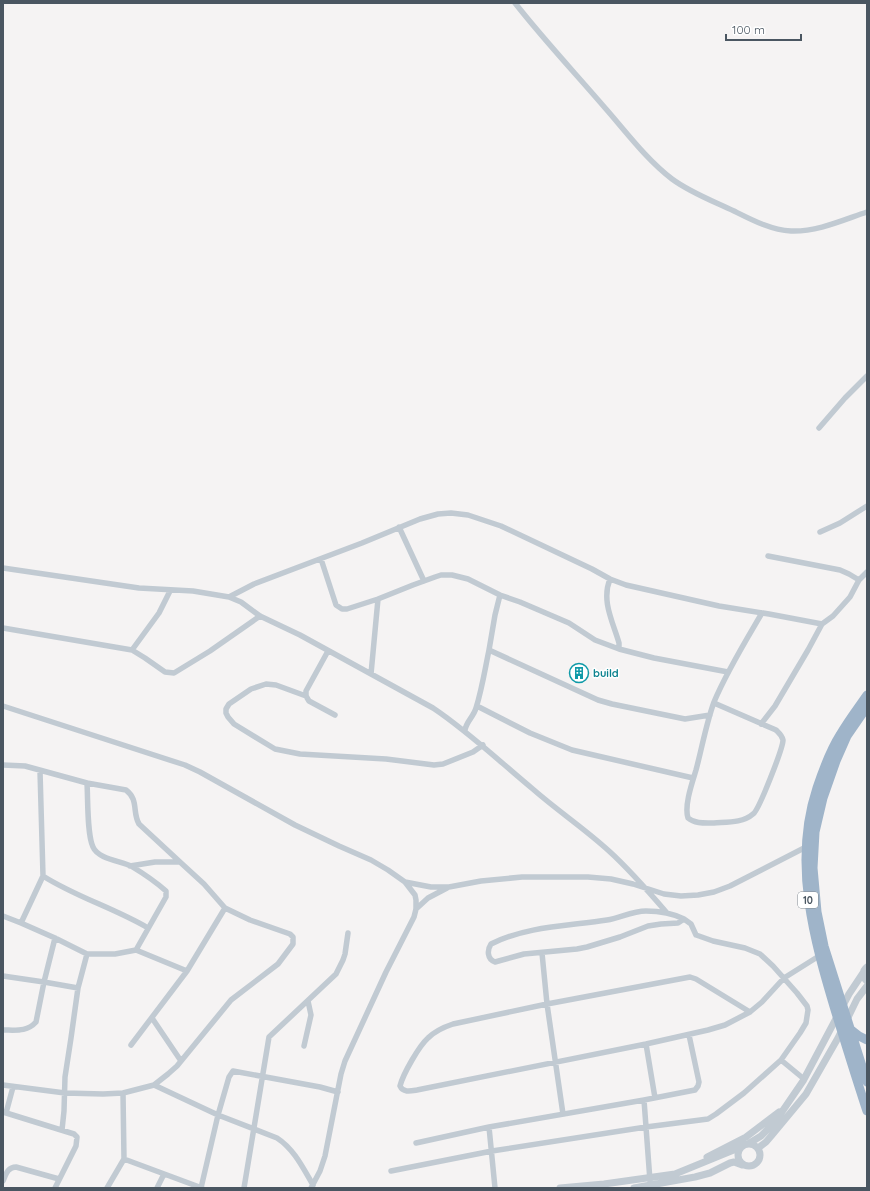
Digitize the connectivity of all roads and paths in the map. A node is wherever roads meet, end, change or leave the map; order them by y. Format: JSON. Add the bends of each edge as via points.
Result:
{"nodes":[{"id":1,"x":516,"y":3,"type":"edge"},
{"id":2,"x":867,"y":212,"type":"edge"},
{"id":3,"x":867,"y":376,"type":"edge"},
{"id":4,"x":819,"y":428,"type":"dead end"},
{"id":5,"x":867,"y":506,"type":"edge"},
{"id":6,"x":399,"y":527,"type":"junction"},
{"id":7,"x":820,"y":532,"type":"dead end"},
{"id":8,"x":768,"y":556,"type":"dead end"},
{"id":9,"x":321,"y":559,"type":"junction"},
{"id":10,"x":3,"y":568,"type":"edge"},
{"id":11,"x":867,"y":572,"type":"edge"},
{"id":12,"x":610,"y":579,"type":"junction"},
{"id":13,"x":859,"y":580,"type":"junction"},
{"id":14,"x":424,"y":581,"type":"junction"},
{"id":15,"x":170,"y":590,"type":"junction"},
{"id":16,"x":500,"y":595,"type":"junction"},
{"id":17,"x":230,"y":596,"type":"junction"},
{"id":18,"x":378,"y":599,"type":"junction"},
{"id":19,"x":762,"y":613,"type":"junction"},
{"id":20,"x":260,"y":616,"type":"junction"},
{"id":21,"x":822,"y":624,"type":"junction"},
{"id":22,"x":3,"y":628,"type":"edge"},
{"id":23,"x":619,"y":649,"type":"junction"},
{"id":24,"x":132,"y":650,"type":"junction"},
{"id":25,"x":489,"y":650,"type":"junction"},
{"id":26,"x":328,"y":651,"type":"junction"},
{"id":27,"x":728,"y":672,"type":"junction"},
{"id":28,"x":371,"y":674,"type":"junction"},
{"id":29,"x":867,"y":695,"type":"edge"},
{"id":30,"x":306,"y":696,"type":"junction"},
{"id":31,"x":714,"y":703,"type":"junction"},
{"id":32,"x":3,"y":706,"type":"edge"},
{"id":33,"x":477,"y":706,"type":"junction"},
{"id":34,"x":867,"y":707,"type":"edge"},
{"id":35,"x":336,"y":715,"type":"dead end"},
{"id":36,"x":710,"y":715,"type":"junction"},
{"id":37,"x":761,"y":724,"type":"junction"},
{"id":38,"x":464,"y":730,"type":"junction"},
{"id":39,"x":483,"y":745,"type":"junction"},
{"id":40,"x":3,"y":765,"type":"edge"},
{"id":41,"x":40,"y":771,"type":"junction"},
{"id":42,"x":693,"y":778,"type":"junction"},
{"id":43,"x":87,"y":783,"type":"junction"},
{"id":44,"x":806,"y":847,"type":"junction"},
{"id":45,"x":180,"y":862,"type":"junction"},
{"id":46,"x":130,"y":866,"type":"junction"},
{"id":47,"x":43,"y":876,"type":"junction"},
{"id":48,"x":405,"y":882,"type":"junction"},
{"id":49,"x":449,"y":887,"type":"junction"},
{"id":50,"x":646,"y":888,"type":"junction"},
{"id":51,"x":225,"y":908,"type":"junction"},
{"id":52,"x":416,"y":909,"type":"junction"},
{"id":53,"x":667,"y":913,"type":"junction"},
{"id":54,"x":3,"y":916,"type":"edge"},
{"id":55,"x":684,"y":919,"type":"junction"},
{"id":56,"x":21,"y":923,"type":"junction"},
{"id":57,"x":148,"y":928,"type":"junction"},
{"id":58,"x":348,"y":933,"type":"dead end"},
{"id":59,"x":55,"y":938,"type":"junction"},
{"id":60,"x":136,"y":950,"type":"junction"},
{"id":61,"x":542,"y":953,"type":"junction"},
{"id":62,"x":87,"y":954,"type":"junction"},
{"id":63,"x":819,"y":956,"type":"junction"},
{"id":64,"x":866,"y":969,"type":"edge"},
{"id":65,"x":187,"y":971,"type":"junction"},
{"id":66,"x":3,"y":976,"type":"edge"},
{"id":67,"x":784,"y":978,"type":"junction"},
{"id":68,"x":867,"y":981,"type":"edge"},
{"id":69,"x":44,"y":982,"type":"junction"},
{"id":70,"x":867,"y":986,"type":"edge"},
{"id":71,"x":78,"y":988,"type":"junction"},
{"id":72,"x":308,"y":1001,"type":"junction"},
{"id":73,"x":547,"y":1004,"type":"junction"},
{"id":74,"x":750,"y":1012,"type":"junction"},
{"id":75,"x":152,"y":1018,"type":"junction"},
{"id":76,"x":850,"y":1029,"type":"junction"},
{"id":77,"x":3,"y":1030,"type":"edge"},
{"id":78,"x":689,"y":1035,"type":"junction"},
{"id":79,"x":867,"y":1040,"type":"edge"},
{"id":80,"x":646,"y":1044,"type":"junction"},
{"id":81,"x":131,"y":1045,"type":"dead end"},
{"id":82,"x":304,"y":1046,"type":"dead end"},
{"id":83,"x":781,"y":1060,"type":"junction"},
{"id":84,"x":180,"y":1061,"type":"junction"},
{"id":85,"x":556,"y":1062,"type":"junction"},
{"id":86,"x":262,"y":1076,"type":"junction"},
{"id":87,"x":804,"y":1079,"type":"junction"},
{"id":88,"x":867,"y":1082,"type":"edge"},
{"id":89,"x":154,"y":1085,"type":"junction"},
{"id":90,"x":3,"y":1086,"type":"edge"},
{"id":91,"x":13,"y":1087,"type":"junction"},
{"id":92,"x":65,"y":1092,"type":"junction"},
{"id":93,"x":338,"y":1092,"type":"junction"},
{"id":94,"x":123,"y":1093,"type":"junction"},
{"id":95,"x":654,"y":1098,"type":"junction"},
{"id":96,"x":644,"y":1100,"type":"junction"},
{"id":97,"x":785,"y":1107,"type":"junction"},
{"id":98,"x":867,"y":1111,"type":"edge"},
{"id":99,"x":5,"y":1113,"type":"edge"},
{"id":100,"x":563,"y":1114,"type":"junction"},
{"id":101,"x":218,"y":1115,"type":"junction"},
{"id":102,"x":489,"y":1127,"type":"junction"},
{"id":103,"x":646,"y":1127,"type":"junction"},
{"id":104,"x":254,"y":1129,"type":"junction"},
{"id":105,"x":62,"y":1130,"type":"junction"},
{"id":106,"x":416,"y":1143,"type":"dead end"},
{"id":107,"x":745,"y":1146,"type":"junction"},
{"id":108,"x":758,"y":1148,"type":"junction"},
{"id":109,"x":492,"y":1151,"type":"junction"},
{"id":110,"x":124,"y":1158,"type":"junction"},
{"id":111,"x":742,"y":1164,"type":"junction"},
{"id":112,"x":391,"y":1171,"type":"dead end"},
{"id":113,"x":164,"y":1174,"type":"junction"},
{"id":114,"x":675,"y":1174,"type":"junction"},
{"id":115,"x":650,"y":1177,"type":"junction"},
{"id":116,"x":59,"y":1179,"type":"junction"},
{"id":117,"x":3,"y":1181,"type":"edge"},
{"id":118,"x":651,"y":1185,"type":"junction"},
{"id":119,"x":312,"y":1186,"type":"edge"},
{"id":120,"x":601,"y":1186,"type":"edge"},
{"id":121,"x":55,"y":1188,"type":"edge"},
{"id":122,"x":107,"y":1188,"type":"edge"},
{"id":123,"x":157,"y":1188,"type":"edge"},
{"id":124,"x":202,"y":1188,"type":"edge"},
{"id":125,"x":244,"y":1188,"type":"edge"},
{"id":126,"x":495,"y":1188,"type":"edge"},
{"id":127,"x":560,"y":1188,"type":"edge"},
{"id":128,"x":634,"y":1188,"type":"edge"}],
"edges":[{"from":1,"to":2,"type":"street","via":[[560,58],[651,160],[689,190],[754,220],[785,230],[819,228]]},
{"from":3,"to":4,"type":"street"},
{"from":5,"to":7,"type":"street"},
{"from":6,"to":9,"type":"street"},
{"from":6,"to":12,"type":"street","via":[[438,514],[468,515],[501,526]]},
{"from":6,"to":14,"type":"street"},
{"from":8,"to":13,"type":"street","via":[[840,570]]},
{"from":9,"to":17,"type":"street","via":[[254,584]]},
{"from":9,"to":18,"type":"street","via":[[338,607],[347,609]]},
{"from":10,"to":15,"type":"street","via":[[139,588]]},
{"from":11,"to":13,"type":"street"},
{"from":12,"to":19,"type":"street","via":[[644,590]]},
{"from":12,"to":23,"type":"street","via":[[607,604]]},
{"from":13,"to":21,"type":"street","via":[[850,597]]},
{"from":14,"to":16,"type":"street","via":[[441,575],[452,575],[468,579]]},
{"from":14,"to":18,"type":"street"},
{"from":15,"to":17,"type":"street"},
{"from":15,"to":24,"type":"street","via":[[159,613]]},
{"from":16,"to":23,"type":"street","via":[[569,623],[595,640]]},
{"from":16,"to":25,"type":"street"},
{"from":17,"to":20,"type":"street"},
{"from":18,"to":28,"type":"street"},
{"from":19,"to":21,"type":"street"},
{"from":19,"to":27,"type":"street"},
{"from":20,"to":24,"type":"street","via":[[174,673],[165,672]]},
{"from":20,"to":26,"type":"street"},
{"from":21,"to":37,"type":"street","via":[[775,706]]},
{"from":22,"to":24,"type":"street"},
{"from":23,"to":27,"type":"street"},
{"from":25,"to":33,"type":"street"},
{"from":25,"to":36,"type":"street","via":[[598,700],[685,719]]},
{"from":26,"to":28,"type":"street"},
{"from":26,"to":30,"type":"street","via":[[306,691]]},
{"from":27,"to":31,"type":"street"},
{"from":28,"to":38,"type":"street","via":[[433,708]]},
{"from":29,"to":44,"type":"highway","number":"10","via":[[829,755],[816,789]]},
{"from":30,"to":35,"type":"street","via":[[308,701]]},
{"from":30,"to":39,"type":"street","via":[[276,684],[266,684],[251,689],[229,704],[226,713],[234,724],[275,749],[300,754],[439,765],[473,752]]},
{"from":31,"to":36,"type":"street"},
{"from":31,"to":37,"type":"street"},
{"from":32,"to":48,"type":"street","via":[[200,772],[295,825],[380,864]]},
{"from":33,"to":38,"type":"street"},
{"from":33,"to":42,"type":"street","via":[[530,733],[572,750]]},
{"from":34,"to":76,"type":"highway","number":"10","via":[[847,736],[836,761],[818,816],[813,851],[814,888],[820,932]]},
{"from":36,"to":42,"type":"street"},
{"from":37,"to":42,"type":"street","via":[[779,733],[783,740],[755,813],[730,822],[701,823],[690,820],[686,814]]},
{"from":38,"to":39,"type":"street"},
{"from":39,"to":50,"type":"street","via":[[610,852]]},
{"from":40,"to":41,"type":"street","via":[[24,766]]},
{"from":41,"to":43,"type":"street"},
{"from":41,"to":47,"type":"street"},
{"from":43,"to":45,"type":"street","via":[[126,790],[131,794],[139,824]]},
{"from":43,"to":46,"type":"street","via":[[90,834],[94,849],[112,860]]},
{"from":44,"to":50,"type":"street","via":[[714,892],[681,896]]},
{"from":44,"to":63,"type":"highway","number":"10","via":[[806,887]]},
{"from":45,"to":46,"type":"street"},
{"from":45,"to":51,"type":"street"},
{"from":46,"to":57,"type":"street","via":[[166,891],[166,897]]},
{"from":47,"to":56,"type":"street"},
{"from":47,"to":57,"type":"street"},
{"from":48,"to":49,"type":"street","via":[[431,887]]},
{"from":48,"to":52,"type":"street","via":[[415,895]]},
{"from":49,"to":50,"type":"street","via":[[522,877],[566,876],[610,879]]},
{"from":49,"to":52,"type":"street"},
{"from":50,"to":53,"type":"street"},
{"from":51,"to":65,"type":"street"},
{"from":51,"to":84,"type":"street","via":[[290,934],[293,944],[278,964],[231,1000]]},
{"from":52,"to":93,"type":"street","via":[[348,1051]]},
{"from":53,"to":55,"type":"street"},
{"from":53,"to":61,"type":"street","via":[[641,911],[609,920],[530,930],[493,942],[488,950],[490,960],[495,962],[524,954]]},
{"from":54,"to":56,"type":"street"},
{"from":55,"to":61,"type":"street","via":[[678,923],[648,926],[587,947]]},
{"from":55,"to":67,"type":"street","via":[[699,936],[760,954]]},
{"from":56,"to":59,"type":"street"},
{"from":57,"to":60,"type":"street"},
{"from":58,"to":72,"type":"street","via":[[347,947],[340,968]]},
{"from":59,"to":62,"type":"street"},
{"from":59,"to":69,"type":"street"},
{"from":60,"to":62,"type":"street","via":[[115,954]]},
{"from":60,"to":65,"type":"street"},
{"from":61,"to":73,"type":"street"},
{"from":62,"to":71,"type":"street"},
{"from":63,"to":67,"type":"street"},
{"from":63,"to":98,"type":"highway","number":"10"},
{"from":64,"to":68,"type":"street","via":[[864,978]]},
{"from":64,"to":87,"type":"street","via":[[849,994]]},
{"from":65,"to":75,"type":"street"},
{"from":66,"to":69,"type":"street"},
{"from":67,"to":74,"type":"street"},
{"from":67,"to":83,"type":"street","via":[[807,1006],[808,1016],[800,1033]]},
{"from":69,"to":71,"type":"street"},
{"from":69,"to":77,"type":"street","via":[[36,1022],[26,1030]]},
{"from":70,"to":108,"type":"street","via":[[857,999],[806,1094]]},
{"from":71,"to":92,"type":"street"},
{"from":72,"to":82,"type":"street","via":[[311,1015]]},
{"from":72,"to":86,"type":"street","via":[[269,1037]]},
{"from":73,"to":74,"type":"street","via":[[690,977]]},
{"from":73,"to":85,"type":"street"},
{"from":73,"to":85,"type":"street","via":[[453,1024],[439,1030],[422,1044],[400,1086],[402,1090],[410,1091]]},
{"from":74,"to":78,"type":"street","via":[[725,1025]]},
{"from":75,"to":81,"type":"street"},
{"from":75,"to":84,"type":"street"},
{"from":76,"to":79,"type":"highway"},
{"from":76,"to":88,"type":"highway","number":"10"},
{"from":78,"to":80,"type":"street"},
{"from":78,"to":95,"type":"street","via":[[698,1086],[695,1090]]},
{"from":80,"to":85,"type":"street"},
{"from":80,"to":95,"type":"street"},
{"from":83,"to":87,"type":"street"},
{"from":83,"to":103,"type":"street","via":[[744,1094],[712,1117]]},
{"from":84,"to":89,"type":"street"},
{"from":85,"to":100,"type":"street"},
{"from":86,"to":93,"type":"street"},
{"from":86,"to":101,"type":"street","via":[[233,1071]]},
{"from":86,"to":104,"type":"street"},
{"from":87,"to":97,"type":"street"},
{"from":89,"to":94,"type":"street"},
{"from":89,"to":101,"type":"street"},
{"from":90,"to":91,"type":"street"},
{"from":91,"to":92,"type":"street"},
{"from":91,"to":99,"type":"street"},
{"from":92,"to":94,"type":"street"},
{"from":92,"to":105,"type":"street"},
{"from":93,"to":119,"type":"street","via":[[325,1156]]},
{"from":94,"to":110,"type":"street"},
{"from":95,"to":96,"type":"street"},
{"from":96,"to":100,"type":"street"},
{"from":96,"to":103,"type":"street"},
{"from":97,"to":107,"type":"street","via":[[757,1140]]},
{"from":97,"to":114,"type":"street","via":[[746,1137]]},
{"from":99,"to":105,"type":"street"},
{"from":100,"to":102,"type":"street"},
{"from":101,"to":104,"type":"street"},
{"from":101,"to":124,"type":"street"},
{"from":102,"to":106,"type":"street"},
{"from":102,"to":109,"type":"street"},
{"from":103,"to":109,"type":"street"},
{"from":103,"to":115,"type":"street"},
{"from":104,"to":119,"type":"street","via":[[277,1138],[290,1148]]},
{"from":104,"to":125,"type":"street"},
{"from":105,"to":116,"type":"street","via":[[74,1134],[78,1139]]},
{"from":107,"to":108,"type":"street"},
{"from":107,"to":111,"type":"street","via":[[739,1151],[738,1158]]},
{"from":107,"to":114,"type":"street"},
{"from":108,"to":111,"type":"street","via":[[760,1158],[756,1164],[750,1167]]},
{"from":109,"to":112,"type":"street"},
{"from":109,"to":126,"type":"street"},
{"from":110,"to":113,"type":"street"},
{"from":110,"to":122,"type":"street"},
{"from":111,"to":118,"type":"street","via":[[734,1162],[710,1173]]},
{"from":113,"to":123,"type":"street"},
{"from":113,"to":124,"type":"street"},
{"from":114,"to":115,"type":"street"},
{"from":115,"to":118,"type":"street"},
{"from":115,"to":120,"type":"street"},
{"from":116,"to":117,"type":"street","via":[[12,1167],[8,1169]]},
{"from":116,"to":121,"type":"street"},
{"from":118,"to":128,"type":"street"},
{"from":120,"to":127,"type":"street"}]}
